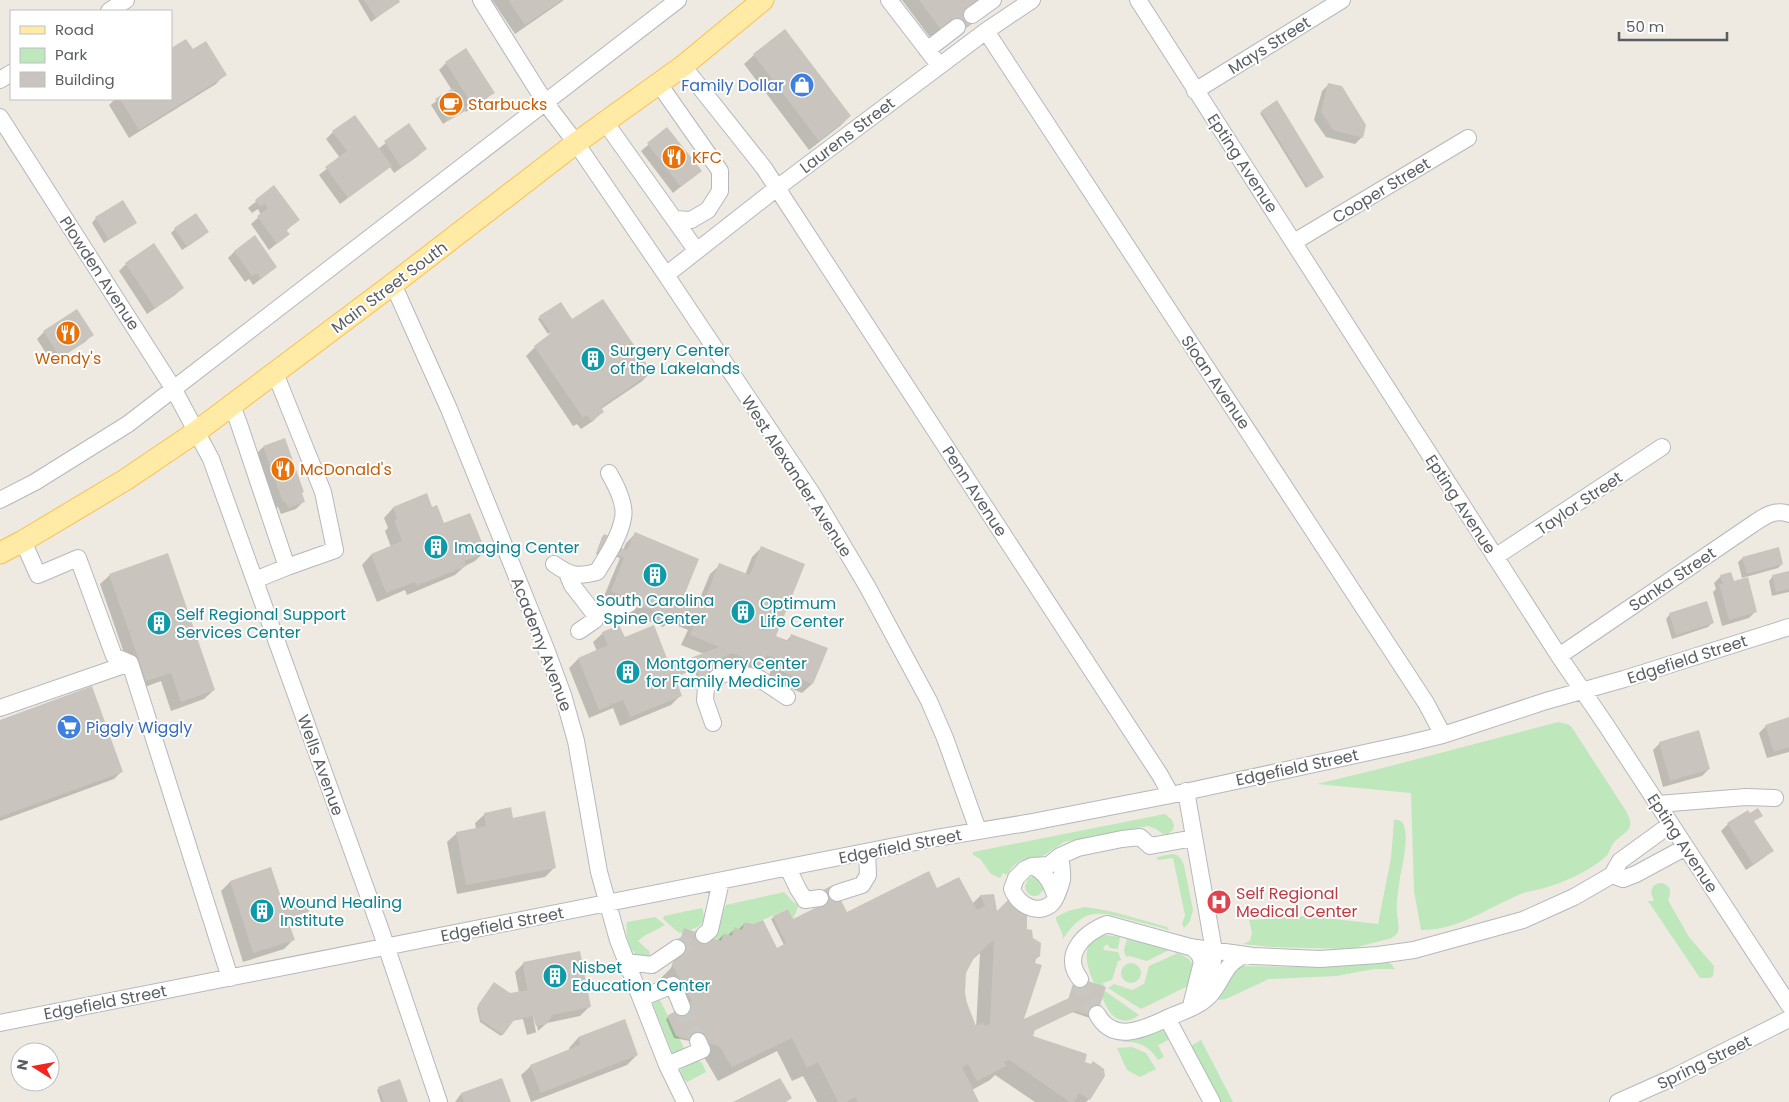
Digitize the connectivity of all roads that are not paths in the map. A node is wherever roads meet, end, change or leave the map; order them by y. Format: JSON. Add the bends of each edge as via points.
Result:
{"nodes":[{"id":1,"x":126,"y":0,"type":"edge"},
{"id":2,"x":482,"y":0,"type":"edge"},
{"id":3,"x":678,"y":0,"type":"edge"},
{"id":4,"x":763,"y":0,"type":"edge"},
{"id":5,"x":889,"y":0,"type":"edge"},
{"id":6,"x":993,"y":0,"type":"edge"},
{"id":7,"x":1032,"y":0,"type":"edge"},
{"id":8,"x":1138,"y":0,"type":"edge"},
{"id":9,"x":1342,"y":0,"type":"edge"},
{"id":10,"x":110,"y":10,"type":"edge"},
{"id":11,"x":972,"y":15,"type":"dead end"},
{"id":12,"x":957,"y":27,"type":"dead end"},
{"id":13,"x":986,"y":30,"type":"junction"},
{"id":14,"x":927,"y":50,"type":"junction"},
{"id":15,"x":940,"y":65,"type":"junction"},
{"id":16,"x":683,"y":66,"type":"junction"},
{"id":17,"x":658,"y":84,"type":"junction"},
{"id":18,"x":1195,"y":90,"type":"junction"},
{"id":19,"x":545,"y":102,"type":"junction"},
{"id":20,"x":0,"y":117,"type":"edge"},
{"id":21,"x":605,"y":122,"type":"junction"},
{"id":22,"x":1468,"y":138,"type":"dead end"},
{"id":23,"x":576,"y":143,"type":"junction"},
{"id":24,"x":777,"y":188,"type":"junction"},
{"id":25,"x":674,"y":219,"type":"junction"},
{"id":26,"x":1294,"y":242,"type":"junction"},
{"id":27,"x":696,"y":250,"type":"junction"},
{"id":28,"x":666,"y":275,"type":"junction"},
{"id":29,"x":393,"y":284,"type":"junction"},
{"id":30,"x":276,"y":373,"type":"junction"},
{"id":31,"x":173,"y":388,"type":"junction"},
{"id":32,"x":232,"y":405,"type":"junction"},
{"id":33,"x":196,"y":432,"type":"junction"},
{"id":34,"x":1662,"y":448,"type":"dead end"},
{"id":35,"x":609,"y":473,"type":"dead end"},
{"id":36,"x":0,"y":500,"type":"edge"},
{"id":37,"x":1789,"y":514,"type":"edge"},
{"id":38,"x":23,"y":541,"type":"junction"},
{"id":39,"x":0,"y":553,"type":"edge"},
{"id":40,"x":1495,"y":556,"type":"junction"},
{"id":41,"x":287,"y":567,"type":"junction"},
{"id":42,"x":255,"y":580,"type":"junction"},
{"id":43,"x":629,"y":604,"type":"dead end"},
{"id":44,"x":597,"y":612,"type":"junction"},
{"id":45,"x":1789,"y":627,"type":"edge"},
{"id":46,"x":579,"y":631,"type":"dead end"},
{"id":47,"x":1559,"y":656,"type":"junction"},
{"id":48,"x":130,"y":663,"type":"junction"},
{"id":49,"x":1583,"y":691,"type":"junction"},
{"id":50,"x":787,"y":697,"type":"dead end"},
{"id":51,"x":0,"y":708,"type":"edge"},
{"id":52,"x":713,"y":723,"type":"dead end"},
{"id":53,"x":1443,"y":735,"type":"junction"},
{"id":54,"x":1179,"y":793,"type":"junction"},
{"id":55,"x":1775,"y":798,"type":"dead end"},
{"id":56,"x":1658,"y":804,"type":"junction"},
{"id":57,"x":1671,"y":824,"type":"junction"},
{"id":58,"x":978,"y":830,"type":"junction"},
{"id":59,"x":1194,"y":838,"type":"junction"},
{"id":60,"x":1686,"y":847,"type":"junction"},
{"id":61,"x":867,"y":852,"type":"junction"},
{"id":62,"x":1060,"y":856,"type":"junction"},
{"id":63,"x":1032,"y":866,"type":"junction"},
{"id":64,"x":788,"y":868,"type":"junction"},
{"id":65,"x":1612,"y":875,"type":"junction"},
{"id":66,"x":721,"y":881,"type":"junction"},
{"id":67,"x":837,"y":893,"type":"dead end"},
{"id":68,"x":1056,"y":897,"type":"junction"},
{"id":69,"x":820,"y":898,"type":"dead end"},
{"id":70,"x":608,"y":904,"type":"junction"},
{"id":71,"x":704,"y":935,"type":"tunnel mouth"},
{"id":72,"x":1192,"y":947,"type":"junction"},
{"id":73,"x":386,"y":948,"type":"junction"},
{"id":74,"x":677,"y":948,"type":"tunnel mouth"},
{"id":75,"x":1214,"y":951,"type":"junction"},
{"id":76,"x":1243,"y":955,"type":"junction"},
{"id":77,"x":627,"y":962,"type":"junction"},
{"id":78,"x":230,"y":978,"type":"junction"},
{"id":79,"x":1080,"y":979,"type":"tunnel mouth"},
{"id":80,"x":641,"y":998,"type":"junction"},
{"id":81,"x":1197,"y":1003,"type":"junction"},
{"id":82,"x":1789,"y":1005,"type":"edge"},
{"id":83,"x":682,"y":1007,"type":"tunnel mouth"},
{"id":84,"x":1097,"y":1014,"type":"tunnel mouth"},
{"id":85,"x":1167,"y":1018,"type":"junction"},
{"id":86,"x":1789,"y":1019,"type":"edge"},
{"id":87,"x":0,"y":1023,"type":"edge"},
{"id":88,"x":698,"y":1041,"type":"dead end"},
{"id":89,"x":667,"y":1064,"type":"junction"},
{"id":90,"x":439,"y":1102,"type":"edge"},
{"id":91,"x":685,"y":1102,"type":"edge"},
{"id":92,"x":1212,"y":1102,"type":"edge"},
{"id":93,"x":1618,"y":1102,"type":"edge"}],
"edges":[{"from":1,"to":10,"type":"street"},
{"from":2,"to":19,"type":"street","name":"West Alexander Avenue"},
{"from":3,"to":19,"type":"street"},
{"from":4,"to":16,"type":"main road","name":"Main Street South"},
{"from":5,"to":14,"type":"street"},
{"from":6,"to":11,"type":"street"},
{"from":7,"to":13,"type":"street","name":"Laurens Street"},
{"from":8,"to":18,"type":"street","name":"Epting Avenue"},
{"from":9,"to":18,"type":"street","name":"Mays Street"},
{"from":12,"to":14,"type":"street"},
{"from":13,"to":15,"type":"street","name":"Laurens Street"},
{"from":13,"to":53,"type":"street","name":"Sloan Avenue","via":[[1421,695]]},
{"from":14,"to":15,"type":"street"},
{"from":15,"to":24,"type":"street","name":"Laurens Street"},
{"from":16,"to":17,"type":"main road","name":"Main Street South"},
{"from":16,"to":24,"type":"street","name":"Penn Avenue"},
{"from":17,"to":21,"type":"main road","name":"Main Street South"},
{"from":17,"to":25,"type":"street","via":[[720,170],[720,192],[708,210],[691,220]]},
{"from":18,"to":26,"type":"street","name":"Epting Avenue"},
{"from":19,"to":23,"type":"street","name":"West Alexander Avenue"},
{"from":19,"to":31,"type":"street"},
{"from":20,"to":31,"type":"street","name":"Plowden Avenue"},
{"from":21,"to":23,"type":"main road","name":"Main Street South"},
{"from":21,"to":25,"type":"street"},
{"from":22,"to":26,"type":"street","name":"Cooper Street"},
{"from":23,"to":28,"type":"street","name":"West Alexander Avenue"},
{"from":23,"to":29,"type":"main road","name":"Main Street South"},
{"from":24,"to":27,"type":"street","name":"Laurens Street"},
{"from":24,"to":54,"type":"street","name":"Penn Avenue","via":[[1160,775]]},
{"from":25,"to":27,"type":"street"},
{"from":26,"to":40,"type":"street","name":"Epting Avenue"},
{"from":27,"to":28,"type":"street","name":"Laurens Street"},
{"from":28,"to":58,"type":"street","name":"West Alexander Avenue","via":[[813,495],[867,586],[929,701]]},
{"from":29,"to":30,"type":"main road","name":"Main Street South"},
{"from":29,"to":70,"type":"street","name":"Academy Avenue","via":[[449,409],[563,695],[576,741],[599,872]]},
{"from":30,"to":32,"type":"main road","name":"Main Street South"},
{"from":30,"to":41,"type":"street","via":[[323,492],[335,550]]},
{"from":31,"to":33,"type":"street","name":"Plowden Avenue"},
{"from":31,"to":36,"type":"street","via":[[128,424]]},
{"from":32,"to":33,"type":"main road","name":"Main Street South"},
{"from":32,"to":41,"type":"street"},
{"from":33,"to":38,"type":"main road","name":"Main Street South","via":[[130,477]]},
{"from":33,"to":42,"type":"street","name":"Wells Avenue","via":[[211,459]]},
{"from":34,"to":40,"type":"street","name":"Taylor Street"},
{"from":35,"to":44,"type":"street","via":[[620,493],[624,517],[605,560],[597,572],[581,576],[561,568],[593,612]]},
{"from":37,"to":47,"type":"street","name":"Sanka Street","via":[[1774,512],[1752,524]]},
{"from":38,"to":39,"type":"main road","name":"Main Street South"},
{"from":38,"to":48,"type":"street","via":[[38,575],[78,558],[114,656]]},
{"from":40,"to":47,"type":"street","name":"Epting Avenue"},
{"from":41,"to":42,"type":"street"},
{"from":42,"to":73,"type":"street","name":"Wells Avenue"},
{"from":43,"to":44,"type":"street"},
{"from":44,"to":46,"type":"street","via":[[595,620]]},
{"from":45,"to":49,"type":"street","name":"Edgefield Street"},
{"from":47,"to":49,"type":"street","name":"Epting Avenue"},
{"from":48,"to":51,"type":"street"},
{"from":48,"to":78,"type":"street"},
{"from":49,"to":53,"type":"street","name":"Edgefield Street"},
{"from":49,"to":56,"type":"street","name":"Epting Avenue"},
{"from":50,"to":52,"type":"street","via":[[760,679],[739,673],[721,674],[706,687],[705,700]]},
{"from":53,"to":54,"type":"street","name":"Edgefield Street"},
{"from":54,"to":58,"type":"street","name":"Edgefield Street"},
{"from":54,"to":59,"type":"street","name":"Penn Avenue"},
{"from":55,"to":56,"type":"street"},
{"from":56,"to":57,"type":"street","name":"Epting Avenue"},
{"from":57,"to":60,"type":"street","name":"Epting Avenue"},
{"from":57,"to":65,"type":"street","via":[[1620,861]]},
{"from":58,"to":61,"type":"street","name":"Edgefield Street"},
{"from":59,"to":62,"type":"street","via":[[1150,846],[1140,837],[1122,838],[1078,848]]},
{"from":59,"to":75,"type":"street","name":"Penn Avenue"},
{"from":60,"to":65,"type":"street","via":[[1623,879]]},
{"from":60,"to":82,"type":"street","name":"Epting Avenue"},
{"from":61,"to":64,"type":"street","name":"Edgefield Street"},
{"from":61,"to":67,"type":"street","via":[[868,875],[862,885]]},
{"from":62,"to":63,"type":"street","via":[[1048,865]]},
{"from":62,"to":68,"type":"street","via":[[1062,879]]},
{"from":63,"to":68,"type":"street","via":[[1044,873]]},
{"from":63,"to":68,"type":"street","via":[[1016,878],[1012,889],[1014,894],[1027,907],[1036,909],[1050,904]]},
{"from":64,"to":66,"type":"street","name":"Edgefield Street"},
{"from":64,"to":69,"type":"street","via":[[805,900]]},
{"from":65,"to":76,"type":"street","via":[[1523,920],[1414,950],[1320,959]]},
{"from":66,"to":70,"type":"street","name":"Edgefield Street"},
{"from":66,"to":71,"type":"street","via":[[710,930]]},
{"from":70,"to":73,"type":"street","name":"Edgefield Street"},
{"from":70,"to":77,"type":"street","name":"Academy Avenue"},
{"from":72,"to":75,"type":"street"},
{"from":72,"to":79,"type":"street","via":[[1107,924],[1081,939],[1073,954],[1073,970]]},
{"from":72,"to":81,"type":"street","via":[[1202,962]]},
{"from":73,"to":78,"type":"street","name":"Edgefield Street"},
{"from":73,"to":90,"type":"street","name":"Wells Avenue"},
{"from":74,"to":77,"type":"street","via":[[652,965]]},
{"from":75,"to":76,"type":"street"},
{"from":75,"to":81,"type":"street","name":"Penn Avenue","via":[[1210,985]]},
{"from":76,"to":81,"type":"street","via":[[1231,964],[1209,997]]},
{"from":77,"to":80,"type":"street","name":"Academy Avenue"},
{"from":78,"to":87,"type":"street","name":"Edgefield Street"},
{"from":80,"to":83,"type":"street","via":[[673,985]]},
{"from":80,"to":89,"type":"street","name":"Academy Avenue"},
{"from":81,"to":85,"type":"street"},
{"from":84,"to":85,"type":"street","via":[[1110,1029],[1120,1032],[1136,1031]]},
{"from":85,"to":92,"type":"street"},
{"from":86,"to":93,"type":"street","name":"Spring Street"},
{"from":88,"to":89,"type":"street","via":[[702,1050]]},
{"from":89,"to":91,"type":"street","name":"Academy Avenue"}]}
